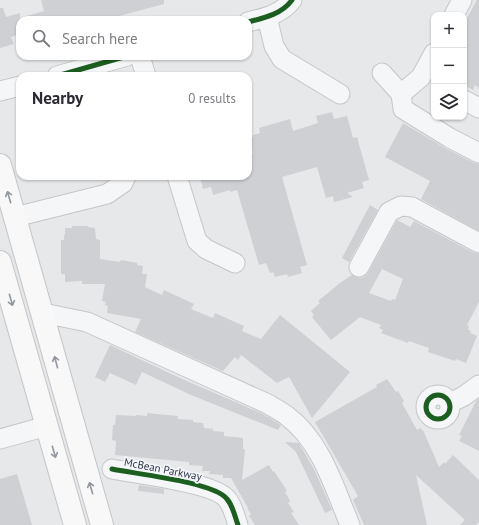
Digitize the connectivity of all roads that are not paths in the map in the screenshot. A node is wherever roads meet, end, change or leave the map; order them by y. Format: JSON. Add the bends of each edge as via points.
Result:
{"nodes":[{"id":1,"x":462,"y":0,"type":"edge"},
{"id":2,"x":292,"y":1,"type":"edge"},
{"id":3,"x":456,"y":12,"type":"edge"},
{"id":4,"x":266,"y":17,"type":"junction"},
{"id":5,"x":252,"y":21,"type":"edge"},
{"id":6,"x":119,"y":60,"type":"edge"},
{"id":7,"x":141,"y":60,"type":"edge"},
{"id":8,"x":431,"y":65,"type":"edge"},
{"id":9,"x":97,"y":71,"type":"edge"},
{"id":10,"x":145,"y":72,"type":"edge"},
{"id":11,"x":382,"y":73,"type":"dead end"},
{"id":12,"x":427,"y":81,"type":"edge"},
{"id":13,"x":16,"y":87,"type":"edge"},
{"id":14,"x":0,"y":91,"type":"edge"},
{"id":15,"x":340,"y":94,"type":"dead end"},
{"id":16,"x":401,"y":94,"type":"junction"},
{"id":17,"x":467,"y":102,"type":"edge"},
{"id":18,"x":479,"y":108,"type":"edge"},
{"id":19,"x":479,"y":153,"type":"edge"},
{"id":20,"x":0,"y":165,"type":"edge"},
{"id":21,"x":124,"y":180,"type":"edge"},
{"id":22,"x":178,"y":180,"type":"edge"},
{"id":23,"x":14,"y":217,"type":"junction"},
{"id":24,"x":479,"y":243,"type":"edge"},
{"id":25,"x":0,"y":262,"type":"edge"},
{"id":26,"x":235,"y":264,"type":"dead end"},
{"id":27,"x":359,"y":267,"type":"dead end"},
{"id":28,"x":42,"y":313,"type":"junction"},
{"id":29,"x":479,"y":385,"type":"edge"},
{"id":30,"x":450,"y":403,"type":"dead end"},
{"id":31,"x":46,"y":426,"type":"junction"},
{"id":32,"x":0,"y":439,"type":"edge"},
{"id":33,"x":112,"y":470,"type":"dead end"},
{"id":34,"x":75,"y":525,"type":"edge"},
{"id":35,"x":102,"y":525,"type":"edge"},
{"id":36,"x":238,"y":525,"type":"edge"},
{"id":37,"x":350,"y":525,"type":"edge"}],
"edges":[{"from":1,"to":3,"type":"street"},
{"from":2,"to":4,"type":"street","via":[[281,11]]},
{"from":4,"to":5,"type":"street"},
{"from":4,"to":15,"type":"street","via":[[274,46],[282,59]]},
{"from":6,"to":9,"type":"street"},
{"from":7,"to":10,"type":"street"},
{"from":8,"to":12,"type":"street"},
{"from":11,"to":16,"type":"street"},
{"from":12,"to":16,"type":"street"},
{"from":13,"to":14,"type":"street"},
{"from":16,"to":19,"type":"street","via":[[404,109]]},
{"from":17,"to":18,"type":"street"},
{"from":23,"to":20,"type":"main road","one_way":true},
{"from":21,"to":23,"type":"street","via":[[107,194]]},
{"from":22,"to":26,"type":"street","via":[[197,241],[206,249]]},
{"from":23,"to":28,"type":"main road"},
{"from":24,"to":27,"type":"street","via":[[412,207],[401,206],[389,212]]},
{"from":25,"to":31,"type":"main road","one_way":true},
{"from":35,"to":28,"type":"main road","one_way":true},
{"from":28,"to":37,"type":"street","via":[[87,322],[268,404],[288,416],[309,439],[320,456]]},
{"from":29,"to":30,"type":"street"},
{"from":31,"to":32,"type":"street"},
{"from":31,"to":34,"type":"main road","one_way":true},
{"from":33,"to":36,"type":"street","name":"McBean Parkway","via":[[197,484],[220,492],[228,500]]}]}
